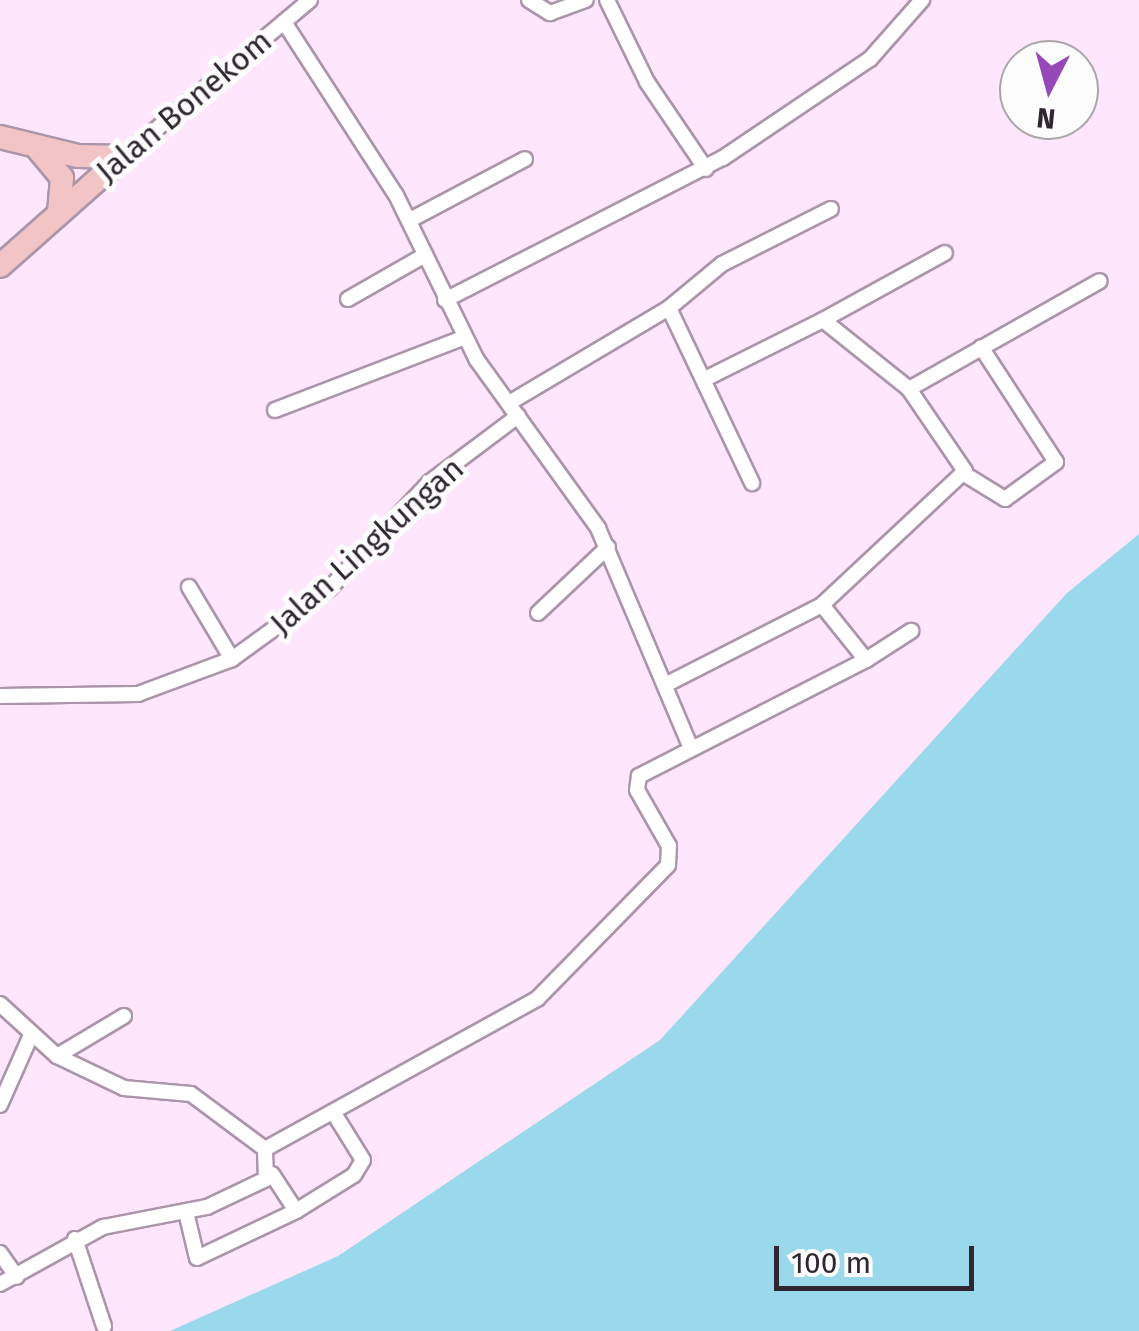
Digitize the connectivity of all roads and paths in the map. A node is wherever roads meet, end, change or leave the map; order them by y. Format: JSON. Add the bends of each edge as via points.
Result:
{"nodes":[{"id":1,"x":310,"y":0,"type":"edge"},
{"id":2,"x":529,"y":0,"type":"edge"},
{"id":3,"x":586,"y":0,"type":"edge"},
{"id":4,"x":607,"y":0,"type":"edge"},
{"id":5,"x":922,"y":0,"type":"edge"},
{"id":6,"x":284,"y":22,"type":"junction"},
{"id":7,"x":0,"y":137,"type":"edge"},
{"id":8,"x":37,"y":148,"type":"junction"},
{"id":9,"x":123,"y":156,"type":"junction"},
{"id":10,"x":525,"y":159,"type":"dead end"},
{"id":11,"x":706,"y":169,"type":"junction"},
{"id":12,"x":831,"y":209,"type":"dead end"},
{"id":13,"x":59,"y":213,"type":"junction"},
{"id":14,"x":410,"y":220,"type":"junction"},
{"id":15,"x":945,"y":253,"type":"dead end"},
{"id":16,"x":425,"y":254,"type":"junction"},
{"id":17,"x":0,"y":266,"type":"edge"},
{"id":18,"x":1100,"y":281,"type":"dead end"},
{"id":19,"x":348,"y":300,"type":"dead end"},
{"id":20,"x":445,"y":300,"type":"junction"},
{"id":21,"x":669,"y":308,"type":"junction"},
{"id":22,"x":823,"y":320,"type":"junction"},
{"id":23,"x":464,"y":338,"type":"junction"},
{"id":24,"x":981,"y":347,"type":"junction"},
{"id":25,"x":709,"y":377,"type":"junction"},
{"id":26,"x":909,"y":389,"type":"junction"},
{"id":27,"x":275,"y":410,"type":"dead end"},
{"id":28,"x":514,"y":410,"type":"junction"},
{"id":29,"x":966,"y":475,"type":"junction"},
{"id":30,"x":752,"y":483,"type":"dead end"},
{"id":31,"x":608,"y":547,"type":"junction"},
{"id":32,"x":189,"y":587,"type":"dead end"},
{"id":33,"x":822,"y":605,"type":"junction"},
{"id":34,"x":538,"y":613,"type":"dead end"},
{"id":35,"x":911,"y":632,"type":"dead end"},
{"id":36,"x":232,"y":660,"type":"junction"},
{"id":37,"x":866,"y":660,"type":"junction"},
{"id":38,"x":667,"y":684,"type":"junction"},
{"id":39,"x":0,"y":696,"type":"edge"},
{"id":40,"x":691,"y":748,"type":"junction"},
{"id":41,"x":0,"y":1004,"type":"edge"},
{"id":42,"x":124,"y":1016,"type":"dead end"},
{"id":43,"x":30,"y":1034,"type":"junction"},
{"id":44,"x":57,"y":1056,"type":"junction"},
{"id":45,"x":0,"y":1105,"type":"edge"},
{"id":46,"x":335,"y":1115,"type":"junction"},
{"id":47,"x":265,"y":1149,"type":"junction"},
{"id":48,"x":272,"y":1174,"type":"junction"},
{"id":49,"x":186,"y":1212,"type":"junction"},
{"id":50,"x":296,"y":1212,"type":"junction"},
{"id":51,"x":75,"y":1239,"type":"junction"},
{"id":52,"x":0,"y":1253,"type":"edge"},
{"id":53,"x":16,"y":1277,"type":"junction"},
{"id":54,"x":0,"y":1284,"type":"edge"},
{"id":55,"x":104,"y":1326,"type":"dead end"}],
"edges":[{"from":1,"to":6,"type":"street","name":"Jalan Bonekom"},
{"from":2,"to":3,"type":"street","via":[[550,13]]},
{"from":4,"to":11,"type":"street","via":[[647,82]]},
{"from":5,"to":11,"type":"street","via":[[870,59]]},
{"from":6,"to":9,"type":"street","name":"Jalan Bonekom"},
{"from":6,"to":14,"type":"street"},
{"from":7,"to":8,"type":"main road"},
{"from":8,"to":9,"type":"main road"},
{"from":8,"to":13,"type":"main road","via":[[62,178]]},
{"from":9,"to":13,"type":"main road","name":"Jalan Bonekom"},
{"from":10,"to":14,"type":"street"},
{"from":11,"to":20,"type":"street"},
{"from":12,"to":21,"type":"street","name":"Jalan Lingkungan","via":[[710,270]]},
{"from":13,"to":17,"type":"main road","name":"Jalan Bonekom"},
{"from":14,"to":16,"type":"street"},
{"from":15,"to":22,"type":"street"},
{"from":16,"to":19,"type":"street"},
{"from":16,"to":20,"type":"street"},
{"from":18,"to":24,"type":"street"},
{"from":20,"to":23,"type":"street"},
{"from":21,"to":25,"type":"street"},
{"from":21,"to":28,"type":"street","name":"Jalan Lingkungan"},
{"from":22,"to":25,"type":"street"},
{"from":22,"to":26,"type":"street"},
{"from":23,"to":27,"type":"street"},
{"from":23,"to":28,"type":"street"},
{"from":24,"to":26,"type":"street"},
{"from":24,"to":29,"type":"street","via":[[1056,462],[1005,498]]},
{"from":25,"to":30,"type":"street","via":[[716,414]]},
{"from":26,"to":29,"type":"street"},
{"from":28,"to":31,"type":"street"},
{"from":28,"to":36,"type":"street","name":"Jalan Lingkungan","via":[[430,482],[330,588]]},
{"from":29,"to":33,"type":"street"},
{"from":31,"to":34,"type":"street"},
{"from":31,"to":38,"type":"street"},
{"from":32,"to":36,"type":"street"},
{"from":33,"to":37,"type":"street"},
{"from":33,"to":38,"type":"street"},
{"from":35,"to":37,"type":"street"},
{"from":36,"to":39,"type":"street","name":"Jalan Lingkungan","via":[[138,694],[96,689]]},
{"from":37,"to":40,"type":"street"},
{"from":38,"to":40,"type":"street"},
{"from":40,"to":46,"type":"street","via":[[636,781],[669,846],[668,865],[560,978]]},
{"from":41,"to":43,"type":"street"},
{"from":42,"to":44,"type":"street"},
{"from":43,"to":44,"type":"street"},
{"from":43,"to":45,"type":"street"},
{"from":44,"to":47,"type":"street","via":[[124,1088],[202,1099]]},
{"from":46,"to":47,"type":"street"},
{"from":46,"to":50,"type":"street","via":[[361,1168]]},
{"from":47,"to":48,"type":"street"},
{"from":48,"to":49,"type":"street"},
{"from":48,"to":50,"type":"street"},
{"from":49,"to":50,"type":"street","via":[[197,1258]]},
{"from":49,"to":51,"type":"street"},
{"from":51,"to":53,"type":"street"},
{"from":51,"to":55,"type":"street"},
{"from":52,"to":53,"type":"street"},
{"from":53,"to":54,"type":"street"}]}
